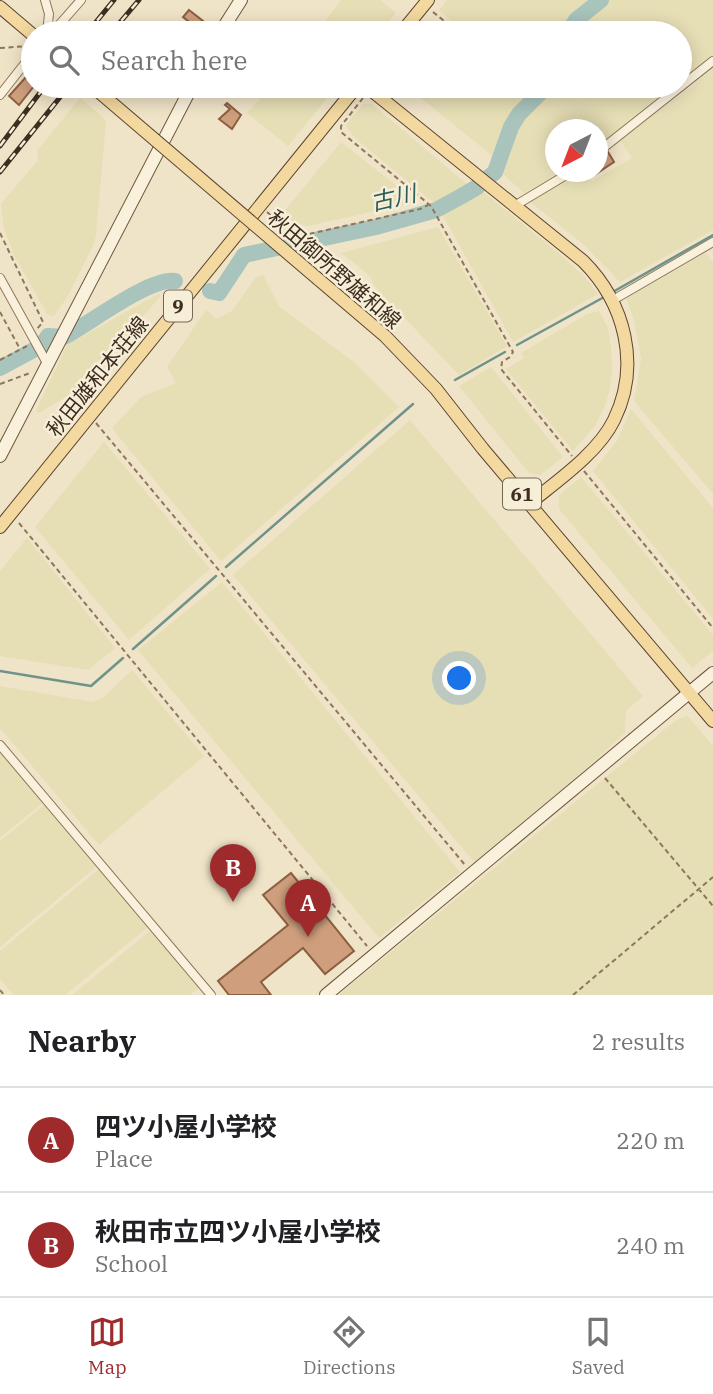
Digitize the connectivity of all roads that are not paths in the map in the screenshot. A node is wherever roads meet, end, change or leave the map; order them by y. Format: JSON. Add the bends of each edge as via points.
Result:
{"nodes":[{"id":1,"x":45,"y":0,"type":"edge"},
{"id":2,"x":81,"y":0,"type":"edge"},
{"id":3,"x":241,"y":0,"type":"edge"},
{"id":4,"x":430,"y":5,"type":"edge"},
{"id":5,"x":2,"y":8,"type":"edge"},
{"id":6,"x":49,"y":21,"type":"edge"},
{"id":7,"x":61,"y":21,"type":"edge"},
{"id":8,"x":228,"y":21,"type":"edge"},
{"id":9,"x":413,"y":21,"type":"edge"},
{"id":10,"x":21,"y":25,"type":"edge"},
{"id":11,"x":713,"y":61,"type":"edge"},
{"id":12,"x":21,"y":68,"type":"edge"},
{"id":13,"x":692,"y":77,"type":"edge"},
{"id":14,"x":0,"y":95,"type":"edge"},
{"id":15,"x":106,"y":98,"type":"edge"},
{"id":16,"x":186,"y":98,"type":"edge"},
{"id":17,"x":354,"y":98,"type":"edge"},
{"id":18,"x":378,"y":98,"type":"edge"},
{"id":19,"x":666,"y":98,"type":"edge"},
{"id":20,"x":608,"y":143,"type":"edge"},
{"id":21,"x":554,"y":182,"type":"edge"},
{"id":22,"x":516,"y":205,"type":"junction"},
{"id":23,"x":713,"y":242,"type":"edge"},
{"id":24,"x":0,"y":278,"type":"edge"},
{"id":25,"x":611,"y":296,"type":"junction"},
{"id":26,"x":43,"y":364,"type":"junction"},
{"id":27,"x":0,"y":456,"type":"edge"},
{"id":28,"x":530,"y":503,"type":"junction"},
{"id":29,"x":0,"y":527,"type":"edge"},
{"id":30,"x":713,"y":673,"type":"edge"},
{"id":31,"x":690,"y":693,"type":"junction"},
{"id":32,"x":713,"y":721,"type":"edge"},
{"id":33,"x":0,"y":745,"type":"edge"},
{"id":34,"x":211,"y":995,"type":"edge"},
{"id":35,"x":326,"y":995,"type":"edge"}],
"edges":[{"from":1,"to":6,"type":"street"},
{"from":2,"to":7,"type":"street"},
{"from":3,"to":8,"type":"street"},
{"from":4,"to":9,"type":"main road"},
{"from":5,"to":10,"type":"main road"},
{"from":11,"to":13,"type":"street"},
{"from":12,"to":14,"type":"street"},
{"from":15,"to":28,"type":"main road","name":"秋田御所野雄和線","number":"61","bridge":true,"via":[[385,336],[436,389]]},
{"from":16,"to":26,"type":"street"},
{"from":17,"to":29,"type":"main road","name":"秋田雄和本荘線","number":"9","via":[[260,205]]},
{"from":18,"to":22,"type":"main road","number":"61"},
{"from":19,"to":20,"type":"street"},
{"from":21,"to":22,"type":"street"},
{"from":22,"to":25,"type":"main road","number":"61","via":[[583,261]]},
{"from":23,"to":25,"type":"street"},
{"from":24,"to":26,"type":"street"},
{"from":25,"to":28,"type":"main road","number":"61","via":[[621,320],[628,369],[614,421],[578,463]]},
{"from":26,"to":27,"type":"street"},
{"from":28,"to":31,"type":"main road","name":"秋田御所野雄和線","number":"61"},
{"from":30,"to":31,"type":"street"},
{"from":31,"to":32,"type":"main road","name":"秋田御所野雄和線","number":"61"},
{"from":31,"to":35,"type":"street"},
{"from":33,"to":34,"type":"street"}]}
